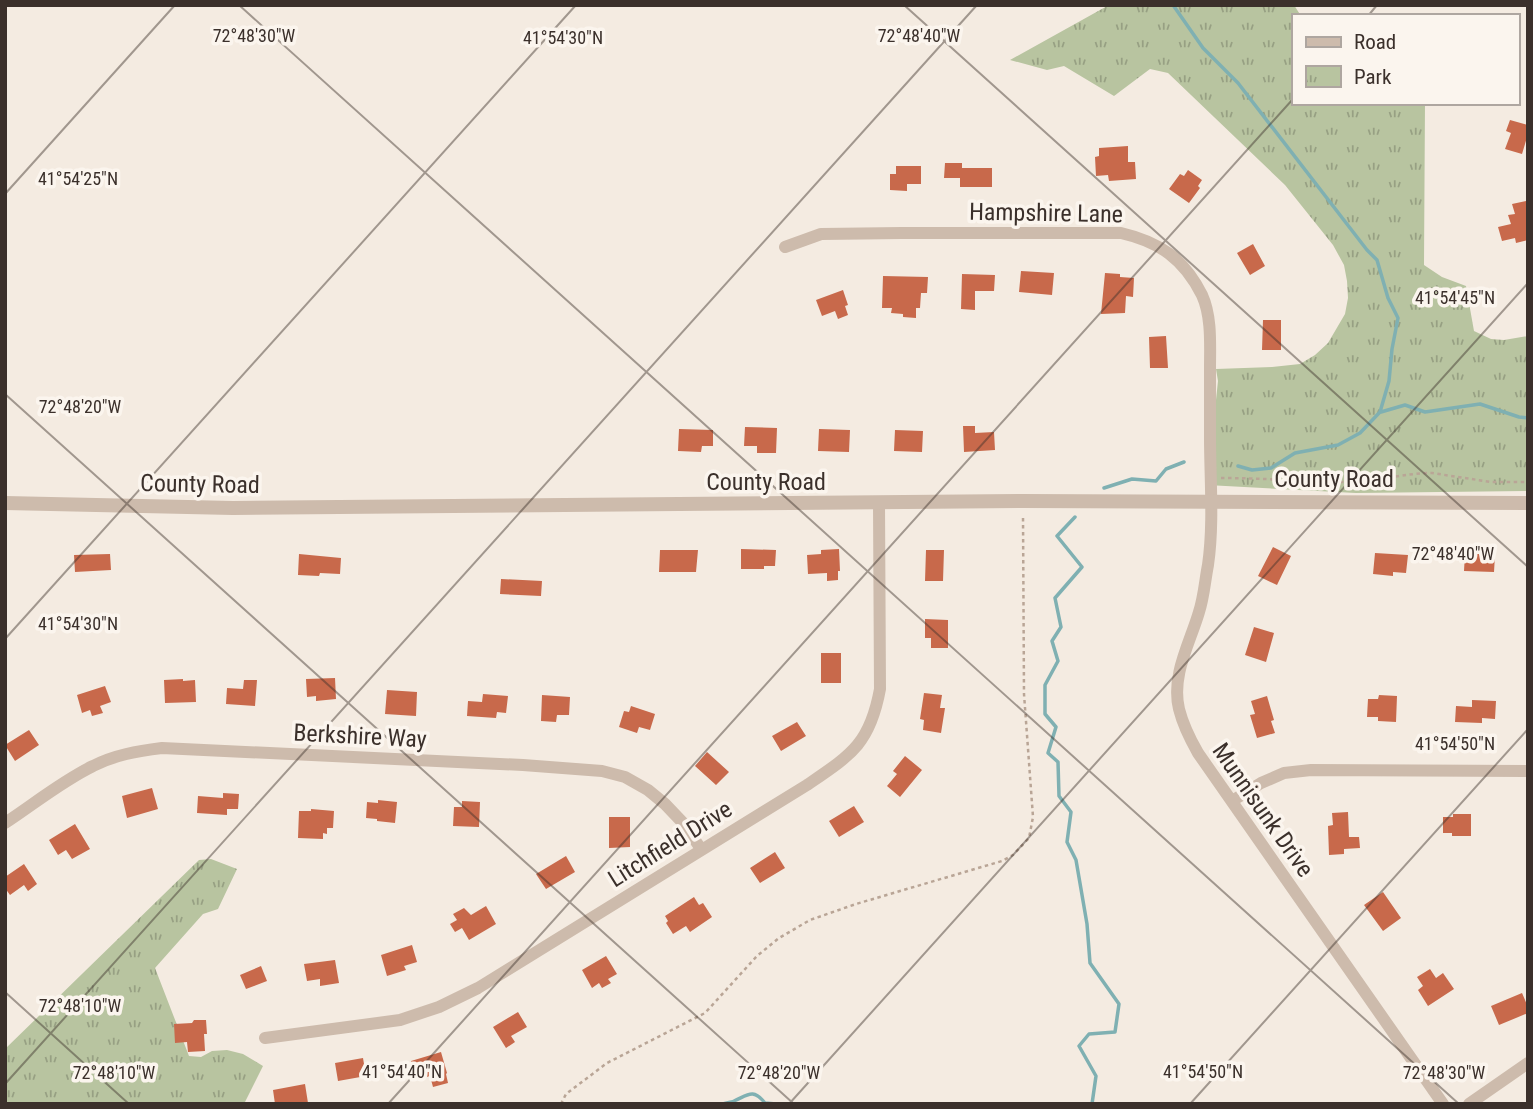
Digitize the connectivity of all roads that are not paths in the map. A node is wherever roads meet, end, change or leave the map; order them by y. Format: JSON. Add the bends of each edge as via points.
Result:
{"nodes":[{"id":1,"x":785,"y":247,"type":"dead end"},
{"id":2,"x":1211,"y":501,"type":"junction"},
{"id":3,"x":5,"y":503,"type":"edge"},
{"id":4,"x":1528,"y":503,"type":"edge"},
{"id":5,"x":879,"y":504,"type":"junction"},
{"id":6,"x":1528,"y":771,"type":"edge"},
{"id":7,"x":1231,"y":802,"type":"junction"},
{"id":8,"x":5,"y":823,"type":"edge"},
{"id":9,"x":701,"y":849,"type":"junction"},
{"id":10,"x":265,"y":1038,"type":"dead end"},
{"id":11,"x":1528,"y":1063,"type":"edge"},
{"id":12,"x":1443,"y":1104,"type":"edge"},
{"id":13,"x":1469,"y":1104,"type":"edge"}],
"edges":[{"from":1,"to":2,"type":"street","name":"Hampshire Lane","via":[[821,234],[902,233],[1121,233],[1156,244],[1189,272],[1203,298],[1210,330]]},
{"from":2,"to":4,"type":"street","name":"County Road"},
{"from":2,"to":5,"type":"street","name":"County Road"},
{"from":2,"to":7,"type":"street","name":"Munnisunk Drive","via":[[1208,562],[1200,611],[1178,681],[1178,707],[1198,753]]},
{"from":3,"to":5,"type":"street","name":"County Road","via":[[233,508]]},
{"from":5,"to":9,"type":"street","name":"Litchfield Drive","via":[[880,689],[864,738],[829,771]]},
{"from":6,"to":7,"type":"street","via":[[1311,770],[1284,773]]},
{"from":7,"to":12,"type":"street","name":"Munnisunk Drive"},
{"from":8,"to":9,"type":"street","name":"Berkshire Way","via":[[94,765],[137,751],[176,748],[602,771],[625,777],[666,804]]},
{"from":9,"to":10,"type":"street","name":"Litchfield Drive","via":[[478,988],[439,1007],[400,1020]]},
{"from":11,"to":13,"type":"street"}]}
